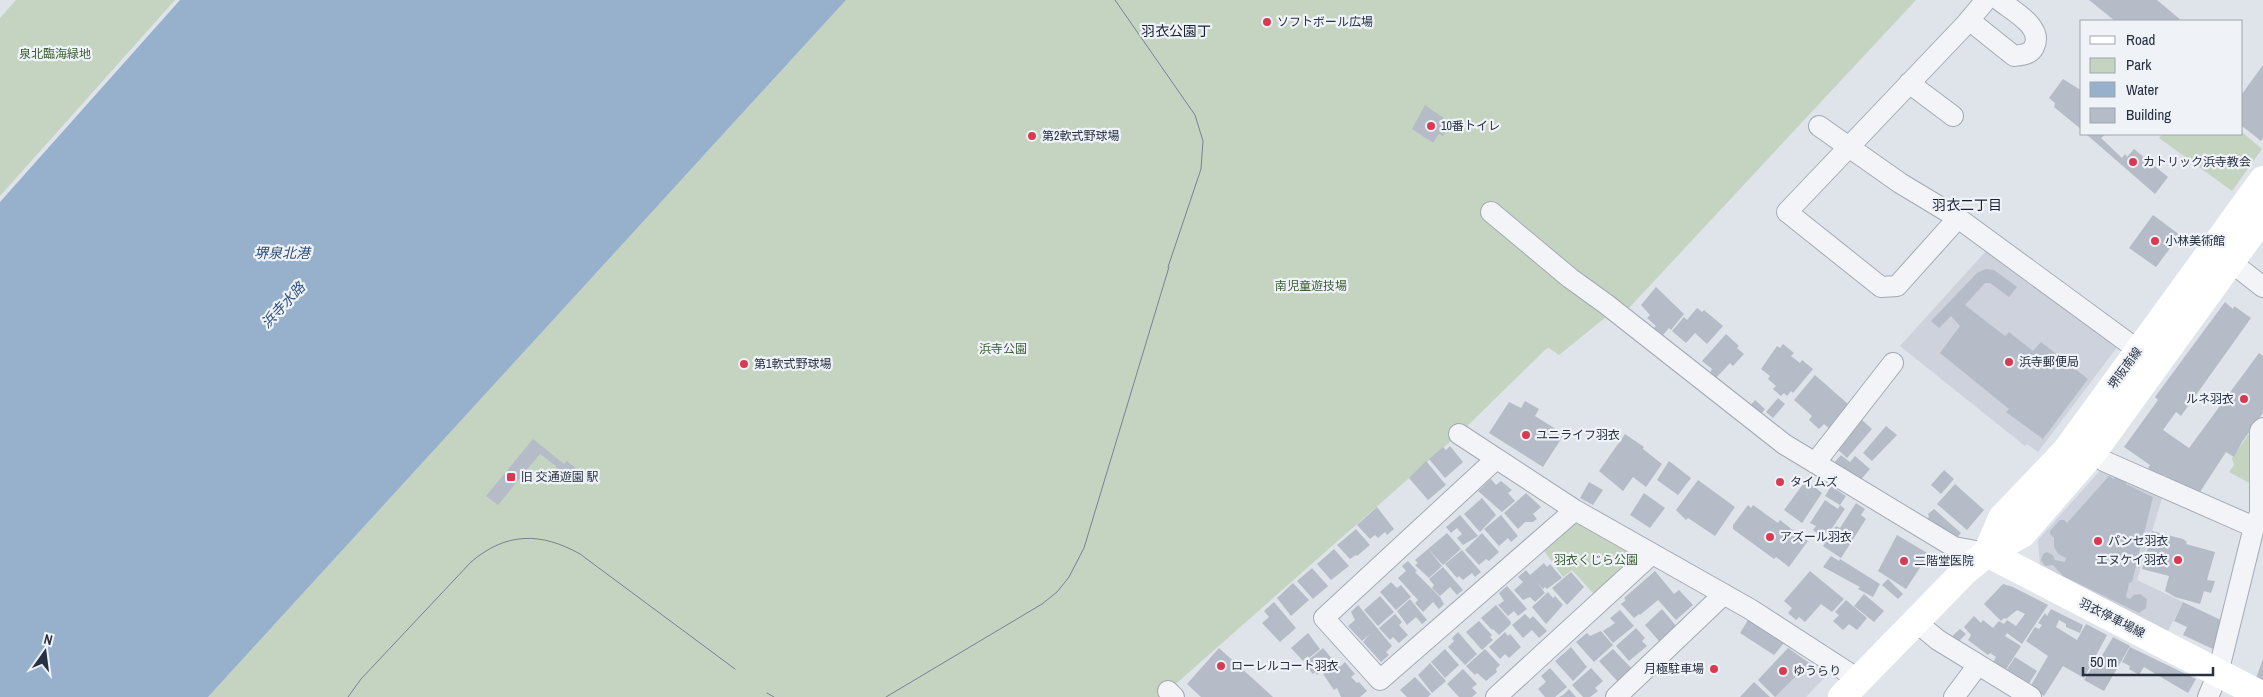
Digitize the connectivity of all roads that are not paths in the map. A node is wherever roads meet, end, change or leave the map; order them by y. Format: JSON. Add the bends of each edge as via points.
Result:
{"nodes":[{"id":1,"x":1986,"y":0,"type":"edge"},
{"id":2,"x":1999,"y":0,"type":"edge"},
{"id":3,"x":1969,"y":20,"type":"junction"},
{"id":4,"x":1909,"y":83,"type":"junction"},
{"id":5,"x":1952,"y":116,"type":"dead end"},
{"id":6,"x":1820,"y":126,"type":"dead end"},
{"id":7,"x":1848,"y":147,"type":"junction"},
{"id":8,"x":2263,"y":180,"type":"edge"},
{"id":9,"x":1491,"y":212,"type":"dead end"},
{"id":10,"x":2263,"y":217,"type":"edge"},
{"id":11,"x":1958,"y":218,"type":"junction"},
{"id":12,"x":2231,"y":262,"type":"junction"},
{"id":13,"x":2263,"y":287,"type":"edge"},
{"id":14,"x":2138,"y":350,"type":"junction"},
{"id":15,"x":1893,"y":363,"type":"dead end"},
{"id":16,"x":2263,"y":428,"type":"edge"},
{"id":17,"x":1459,"y":434,"type":"dead end"},
{"id":18,"x":2090,"y":450,"type":"junction"},
{"id":19,"x":1496,"y":459,"type":"junction"},
{"id":20,"x":1814,"y":463,"type":"junction"},
{"id":21,"x":1575,"y":510,"type":"junction"},
{"id":22,"x":2259,"y":519,"type":"edge"},
{"id":23,"x":1988,"y":553,"type":"junction"},
{"id":24,"x":1652,"y":554,"type":"junction"},
{"id":25,"x":1724,"y":594,"type":"junction"},
{"id":26,"x":1916,"y":622,"type":"junction"},
{"id":27,"x":1978,"y":665,"type":"junction"},
{"id":28,"x":2213,"y":685,"type":"edge"},
{"id":29,"x":1850,"y":688,"type":"edge"},
{"id":30,"x":2263,"y":696,"type":"edge"},
{"id":31,"x":1496,"y":697,"type":"edge"},
{"id":32,"x":1616,"y":697,"type":"edge"},
{"id":33,"x":1954,"y":697,"type":"edge"},
{"id":34,"x":2030,"y":697,"type":"edge"}],
"edges":[{"from":1,"to":3,"type":"street"},
{"from":2,"to":3,"type":"street","via":[[2034,29],[2037,39],[2033,49],[2024,55],[2014,56]]},
{"from":3,"to":4,"type":"street"},
{"from":4,"to":5,"type":"street"},
{"from":4,"to":7,"type":"street"},
{"from":6,"to":7,"type":"street"},
{"from":7,"to":11,"type":"street"},
{"from":7,"to":11,"type":"street","via":[[1787,212],[1881,287],[1897,286]]},
{"from":8,"to":14,"type":"main road","name":"堺阪南線"},
{"from":9,"to":20,"type":"street","via":[[1722,397]]},
{"from":10,"to":12,"type":"main road","name":"堺阪南線"},
{"from":11,"to":14,"type":"street"},
{"from":12,"to":13,"type":"street"},
{"from":12,"to":18,"type":"main road","name":"堺阪南線"},
{"from":14,"to":23,"type":"main road","name":"堺阪南線","via":[[2066,451],[2002,518]]},
{"from":15,"to":20,"type":"street"},
{"from":16,"to":22,"type":"street","via":[[2260,431]]},
{"from":17,"to":19,"type":"street"},
{"from":18,"to":22,"type":"street","via":[[2104,461]]},
{"from":18,"to":23,"type":"main road","name":"堺阪南線","via":[[2022,534]]},
{"from":19,"to":21,"type":"street"},
{"from":19,"to":21,"type":"street","via":[[1324,618],[1380,680]]},
{"from":20,"to":23,"type":"street","via":[[1954,547]]},
{"from":21,"to":24,"type":"street"},
{"from":22,"to":28,"type":"street"},
{"from":23,"to":26,"type":"main road","name":"堺阪南線","via":[[1964,572]]},
{"from":23,"to":28,"type":"main road","name":"羽衣停車場線"},
{"from":24,"to":25,"type":"street"},
{"from":24,"to":31,"type":"street"},
{"from":25,"to":29,"type":"street"},
{"from":25,"to":32,"type":"street"},
{"from":26,"to":27,"type":"street"},
{"from":26,"to":29,"type":"main road","name":"堺阪南線"},
{"from":27,"to":33,"type":"street"},
{"from":27,"to":34,"type":"street"},
{"from":28,"to":30,"type":"main road","name":"羽衣停車場線"}]}
